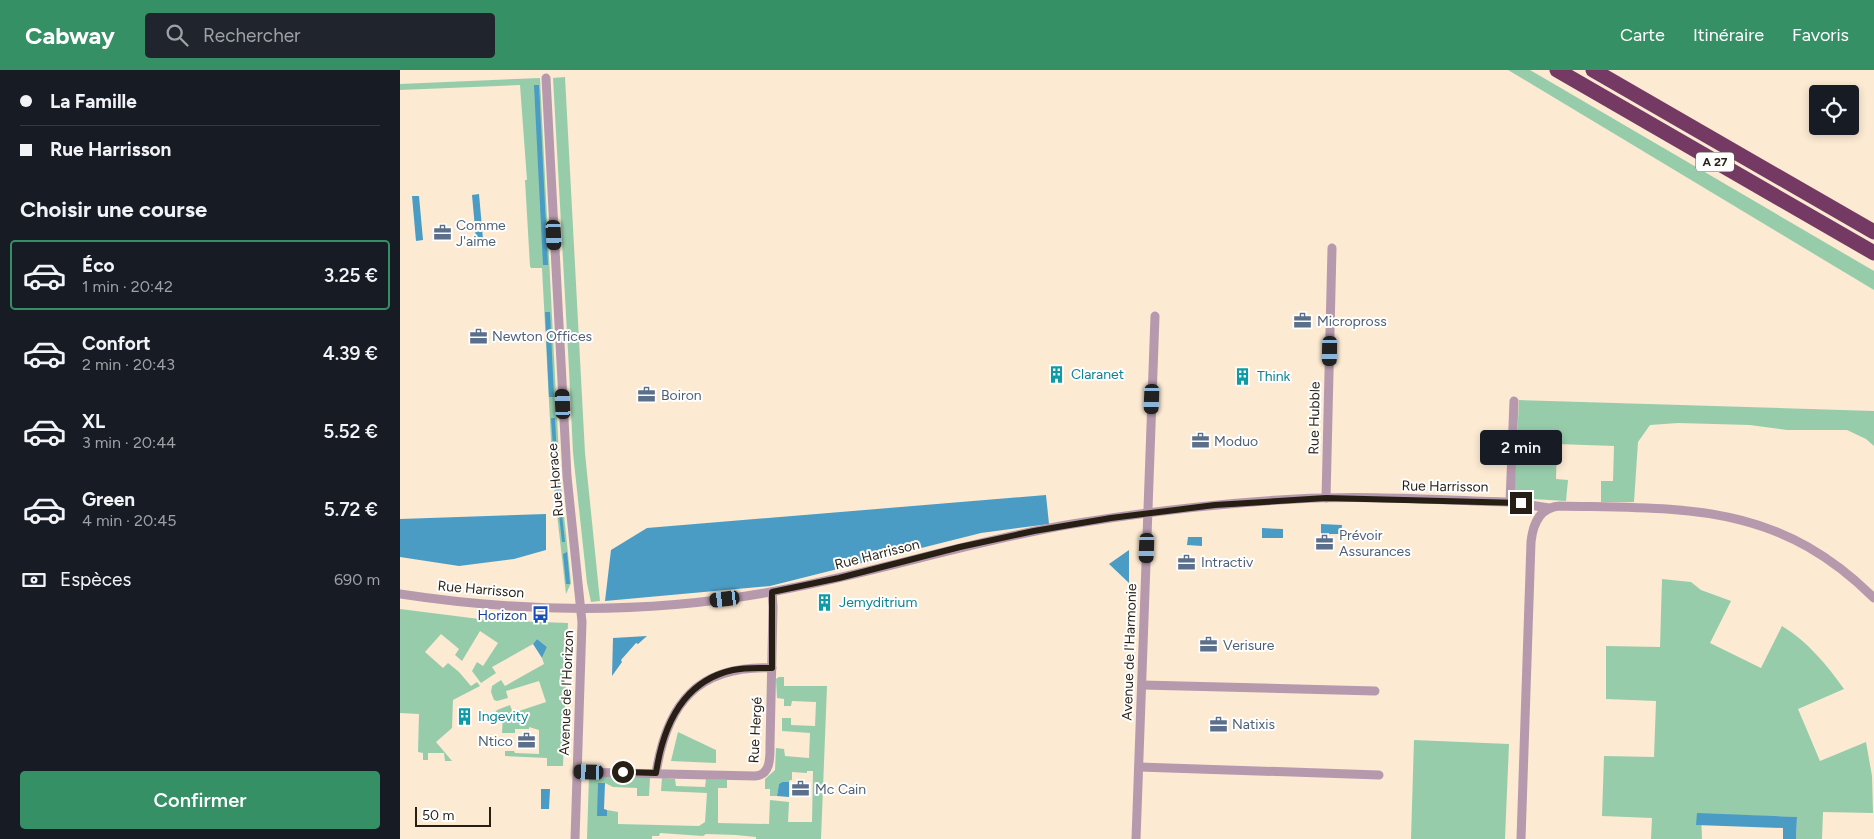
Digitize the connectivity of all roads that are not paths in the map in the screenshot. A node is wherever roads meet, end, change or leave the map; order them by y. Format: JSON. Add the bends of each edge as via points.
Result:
{"nodes":[{"id":1,"x":1556,"y":70,"type":"edge"},
{"id":2,"x":1593,"y":70,"type":"edge"},
{"id":3,"x":546,"y":78,"type":"dead end"},
{"id":4,"x":1874,"y":232,"type":"edge"},
{"id":5,"x":1332,"y":248,"type":"dead end"},
{"id":6,"x":1874,"y":253,"type":"edge"},
{"id":7,"x":1155,"y":316,"type":"dead end"},
{"id":8,"x":1514,"y":401,"type":"dead end"},
{"id":9,"x":1326,"y":498,"type":"junction"},
{"id":10,"x":1510,"y":502,"type":"junction"},
{"id":11,"x":1549,"y":508,"type":"junction"},
{"id":12,"x":1148,"y":514,"type":"junction"},
{"id":13,"x":772,"y":592,"type":"junction"},
{"id":14,"x":400,"y":594,"type":"edge"},
{"id":15,"x":1874,"y":598,"type":"edge"},
{"id":16,"x":581,"y":609,"type":"junction"},
{"id":17,"x":772,"y":668,"type":"junction"},
{"id":18,"x":1142,"y":685,"type":"junction"},
{"id":19,"x":1375,"y":691,"type":"dead end"},
{"id":20,"x":1139,"y":767,"type":"junction"},
{"id":21,"x":577,"y":772,"type":"junction"},
{"id":22,"x":656,"y":773,"type":"junction"},
{"id":23,"x":1379,"y":775,"type":"dead end"},
{"id":24,"x":575,"y":839,"type":"edge"},
{"id":25,"x":1136,"y":839,"type":"edge"},
{"id":26,"x":1521,"y":839,"type":"edge"}],
"edges":[{"from":1,"to":6,"type":"highway","number":"A 27"},
{"from":2,"to":4,"type":"highway","number":"A 27"},
{"from":3,"to":16,"type":"street","name":"Rue Horace","via":[[567,476]]},
{"from":5,"to":9,"type":"street","name":"Rue Hubble"},
{"from":7,"to":12,"type":"street","name":"Avenue de l'Harmonie"},
{"from":8,"to":10,"type":"street"},
{"from":9,"to":10,"type":"street","name":"Rue Harrisson"},
{"from":9,"to":12,"type":"street","name":"Rue Harrisson","via":[[1215,505]]},
{"from":10,"to":11,"type":"street","name":"Rue Harrisson"},
{"from":11,"to":15,"type":"street","name":"Rue Harrisson","via":[[1682,510],[1745,520],[1785,534],[1817,552]]},
{"from":11,"to":26,"type":"street","via":[[1535,524],[1531,542]]},
{"from":12,"to":13,"type":"street","name":"Rue Harrisson","via":[[1072,524],[977,543]]},
{"from":12,"to":18,"type":"street","name":"Avenue de l'Harmonie"},
{"from":13,"to":16,"type":"street","name":"Rue Harrisson","via":[[695,602]]},
{"from":13,"to":17,"type":"street","name":"Rue Hergé"},
{"from":14,"to":16,"type":"street","name":"Rue Harrisson","via":[[479,604]]},
{"from":16,"to":21,"type":"street","name":"Avenue de l'Horizon"},
{"from":17,"to":22,"type":"street","via":[[744,668],[722,673],[690,694],[667,727]]},
{"from":17,"to":22,"type":"street","name":"Rue Hergé","via":[[770,762],[764,773],[755,776]]},
{"from":18,"to":19,"type":"street"},
{"from":18,"to":20,"type":"street","name":"Avenue de l'Harmonie"},
{"from":20,"to":23,"type":"street"},
{"from":20,"to":25,"type":"street","name":"Avenue de l'Harmonie"},
{"from":21,"to":22,"type":"street","name":"Rue Hergé"},
{"from":21,"to":24,"type":"street","name":"Avenue de l'Horizon"}]}
